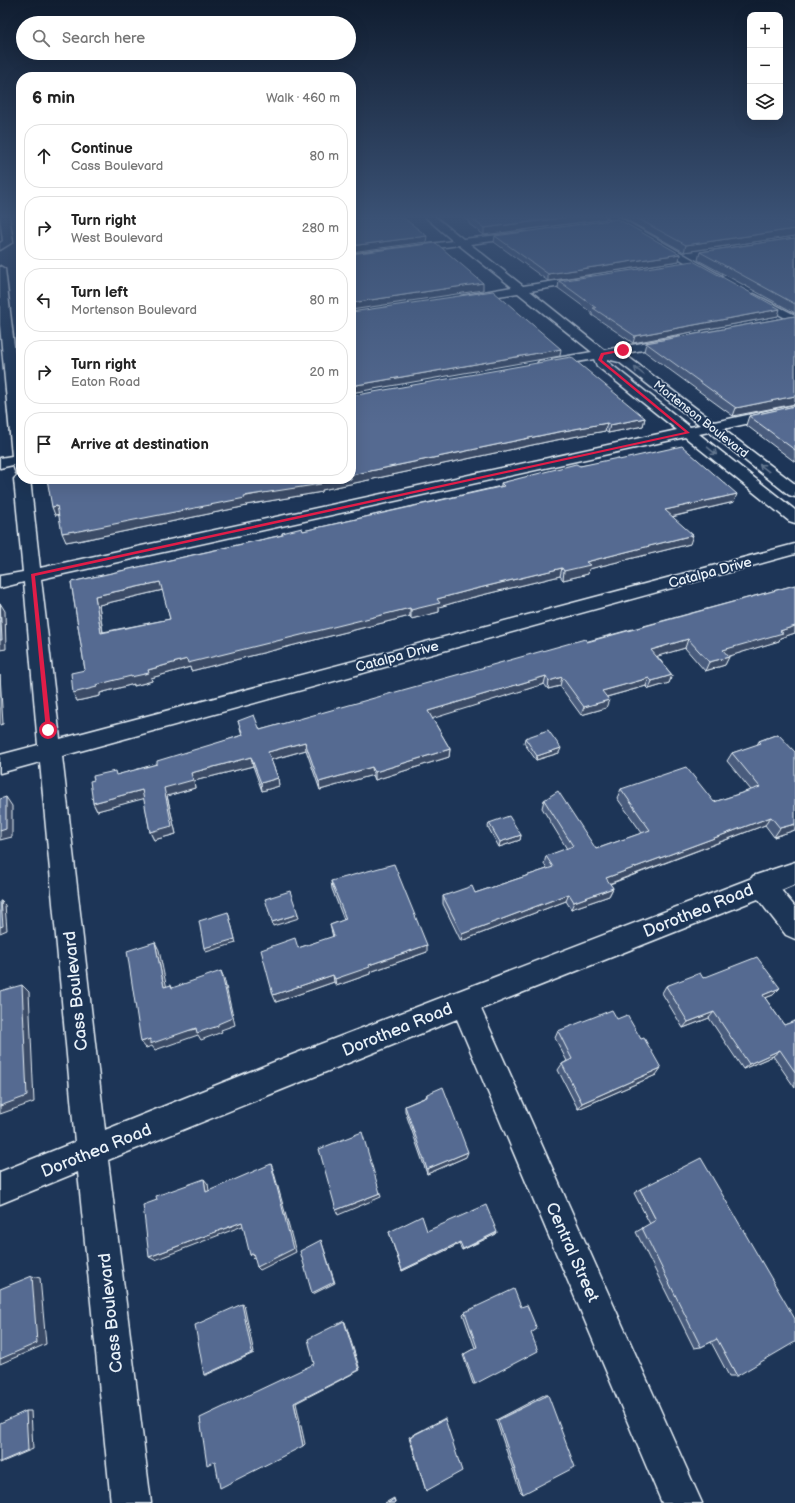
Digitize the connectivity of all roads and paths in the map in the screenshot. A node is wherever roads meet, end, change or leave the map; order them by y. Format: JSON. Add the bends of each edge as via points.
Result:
{"nodes":[{"id":1,"x":3,"y":285,"type":"edge"},
{"id":2,"x":516,"y":285,"type":"edge"},
{"id":3,"x":547,"y":285,"type":"edge"},
{"id":4,"x":521,"y":289,"type":"junction"},
{"id":5,"x":745,"y":292,"type":"edge"},
{"id":6,"x":6,"y":300,"type":"edge"},
{"id":7,"x":453,"y":300,"type":"edge"},
{"id":8,"x":794,"y":319,"type":"edge"},
{"id":9,"x":775,"y":322,"type":"edge"},
{"id":10,"x":689,"y":338,"type":"edge"},
{"id":11,"x":602,"y":354,"type":"junction"},
{"id":12,"x":534,"y":366,"type":"edge"},
{"id":13,"x":10,"y":368,"type":"edge"},
{"id":14,"x":795,"y":409,"type":"edge"},
{"id":15,"x":16,"y":422,"type":"edge"},
{"id":16,"x":712,"y":427,"type":"junction"},
{"id":17,"x":689,"y":433,"type":"junction"},
{"id":18,"x":0,"y":463,"type":"edge"},
{"id":19,"x":16,"y":466,"type":"edge"},
{"id":20,"x":23,"y":484,"type":"edge"},
{"id":21,"x":795,"y":492,"type":"edge"},
{"id":22,"x":795,"y":518,"type":"edge"},
{"id":23,"x":795,"y":549,"type":"edge"},
{"id":24,"x":32,"y":575,"type":"junction"},
{"id":25,"x":0,"y":582,"type":"edge"},
{"id":26,"x":50,"y":750,"type":"junction"},
{"id":27,"x":0,"y":764,"type":"edge"},
{"id":28,"x":795,"y":873,"type":"edge"},
{"id":29,"x":762,"y":884,"type":"junction"},
{"id":30,"x":795,"y":927,"type":"edge"},
{"id":31,"x":464,"y":1002,"type":"junction"},
{"id":32,"x":92,"y":1151,"type":"junction"},
{"id":33,"x":0,"y":1188,"type":"edge"},
{"id":34,"x":131,"y":1503,"type":"edge"},
{"id":35,"x":682,"y":1503,"type":"edge"}],
"edges":[{"from":1,"to":6,"type":"street","name":"Cass Boulevard"},
{"from":2,"to":4,"type":"street","name":"Mortenson Boulevard"},
{"from":3,"to":4,"type":"street"},
{"from":4,"to":7,"type":"street"},
{"from":4,"to":11,"type":"street","name":"Mortenson Boulevard"},
{"from":5,"to":8,"type":"street"},
{"from":6,"to":13,"type":"street","name":"Cass Boulevard"},
{"from":8,"to":9,"type":"street"},
{"from":10,"to":11,"type":"street"},
{"from":11,"to":12,"type":"street"},
{"from":16,"to":11,"type":"street","name":"Mortenson Boulevard","one_way":true,"via":[[623,359]]},
{"from":11,"to":17,"type":"street","name":"Mortenson Boulevard","via":[[601,363]]},
{"from":13,"to":15,"type":"street","name":"Cass Boulevard"},
{"from":14,"to":16,"type":"street"},
{"from":16,"to":17,"type":"street"},
{"from":21,"to":16,"type":"street","name":"Mortenson Boulevard","one_way":true},
{"from":17,"to":22,"type":"street","name":"Mortenson Boulevard","one_way":true},
{"from":17,"to":24,"type":"street"},
{"from":18,"to":19,"type":"street"},
{"from":20,"to":24,"type":"street","name":"Cass Boulevard"},
{"from":23,"to":26,"type":"street","name":"Catalpa Drive"},
{"from":24,"to":25,"type":"street"},
{"from":24,"to":26,"type":"street","name":"Cass Boulevard"},
{"from":26,"to":27,"type":"street","name":"Catalpa Drive"},
{"from":26,"to":32,"type":"street","name":"Cass Boulevard"},
{"from":28,"to":29,"type":"street","name":"Dorothea Road"},
{"from":29,"to":30,"type":"street"},
{"from":29,"to":31,"type":"street","name":"Dorothea Road"},
{"from":31,"to":32,"type":"street","name":"Dorothea Road"},
{"from":31,"to":35,"type":"street","name":"Central Street"},
{"from":32,"to":33,"type":"street","name":"Dorothea Road"},
{"from":32,"to":34,"type":"street","name":"Cass Boulevard"}]}
